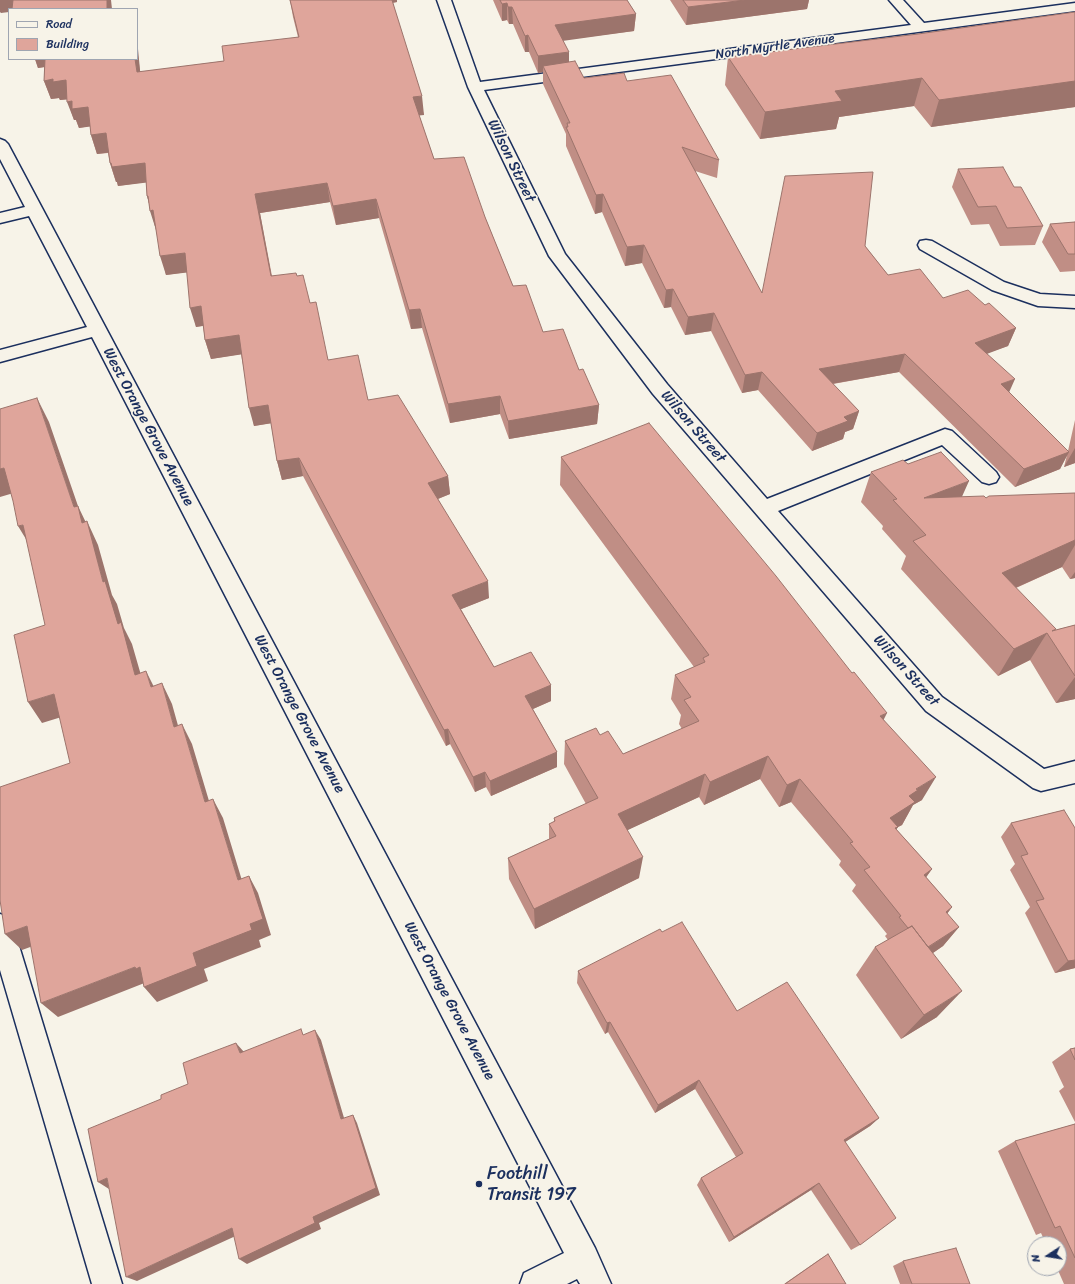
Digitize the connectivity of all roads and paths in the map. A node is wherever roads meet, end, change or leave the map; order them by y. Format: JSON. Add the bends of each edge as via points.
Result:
{"nodes":[{"id":1,"x":444,"y":0,"type":"edge"},
{"id":2,"x":896,"y":0,"type":"edge"},
{"id":3,"x":1075,"y":7,"type":"edge"},
{"id":4,"x":920,"y":27,"type":"junction"},
{"id":5,"x":476,"y":87,"type":"junction"},
{"id":6,"x":0,"y":144,"type":"edge"},
{"id":7,"x":34,"y":210,"type":"junction"},
{"id":8,"x":0,"y":218,"type":"edge"},
{"id":9,"x":926,"y":245,"type":"dead end"},
{"id":10,"x":1075,"y":302,"type":"edge"},
{"id":11,"x":98,"y":330,"type":"junction"},
{"id":12,"x":0,"y":356,"type":"edge"},
{"id":13,"x":989,"y":477,"type":"dead end"},
{"id":14,"x":764,"y":508,"type":"junction"},
{"id":15,"x":1075,"y":772,"type":"edge"},
{"id":16,"x":0,"y":926,"type":"edge"},
{"id":17,"x":590,"y":1271,"type":"edge"},
{"id":18,"x":107,"y":1284,"type":"edge"},
{"id":19,"x":535,"y":1284,"type":"edge"}],
"edges":[{"from":1,"to":5,"type":"street","name":"Wilson Street"},
{"from":2,"to":4,"type":"street"},
{"from":3,"to":4,"type":"street","name":"North Myrtle Avenue"},
{"from":4,"to":5,"type":"street","name":"North Myrtle Avenue"},
{"from":5,"to":14,"type":"street","name":"Wilson Street","via":[[557,256],[660,389]]},
{"from":6,"to":7,"type":"street","name":"West Orange Grove Avenue"},
{"from":7,"to":8,"type":"street"},
{"from":7,"to":11,"type":"street","name":"West Orange Grove Avenue"},
{"from":9,"to":10,"type":"street","via":[[998,286],[1038,300]]},
{"from":11,"to":12,"type":"street"},
{"from":11,"to":17,"type":"street","name":"West Orange Grove Avenue"},
{"from":13,"to":14,"type":"street","via":[[944,436]]},
{"from":14,"to":15,"type":"street","name":"Wilson Street","via":[[934,704],[1041,780]]},
{"from":16,"to":18,"type":"street"},
{"from":17,"to":19,"type":"street"}]}
